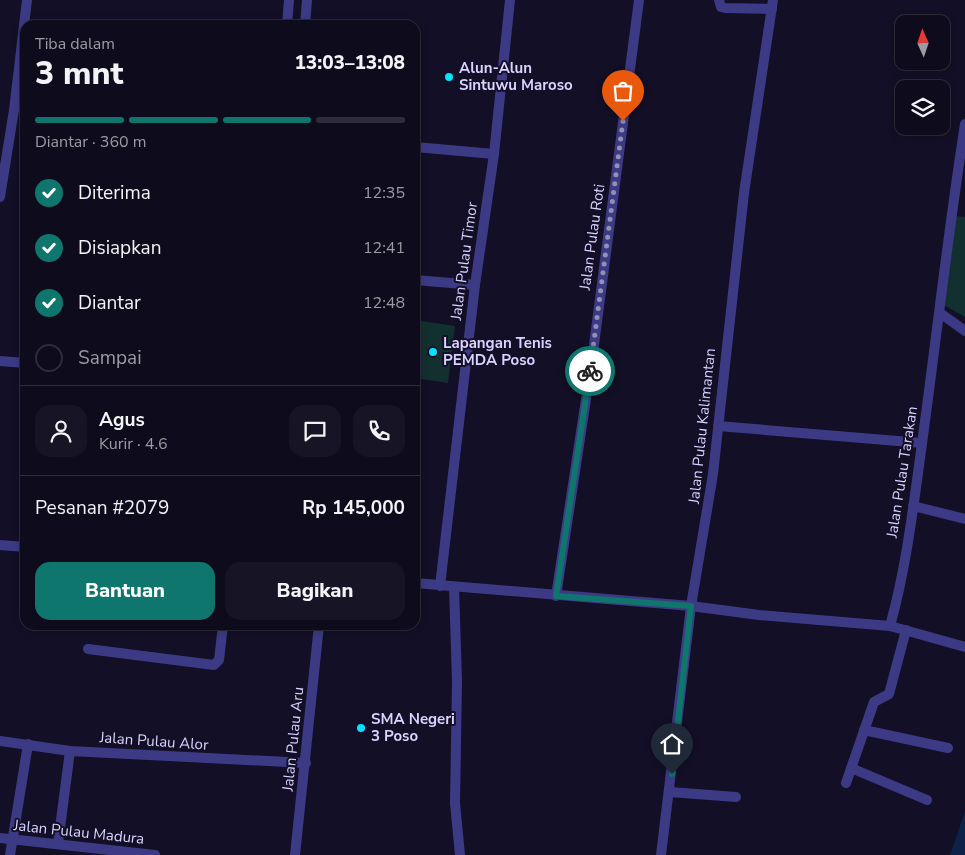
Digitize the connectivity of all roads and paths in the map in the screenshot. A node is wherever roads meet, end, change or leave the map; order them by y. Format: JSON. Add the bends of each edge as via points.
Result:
{"nodes":[{"id":1,"x":26,"y":0,"type":"edge"},
{"id":2,"x":510,"y":0,"type":"edge"},
{"id":3,"x":639,"y":0,"type":"edge"},
{"id":4,"x":719,"y":0,"type":"edge"},
{"id":5,"x":289,"y":3,"type":"edge"},
{"id":6,"x":307,"y":4,"type":"edge"},
{"id":7,"x":772,"y":4,"type":"edge"},
{"id":8,"x":24,"y":20,"type":"edge"},
{"id":9,"x":287,"y":20,"type":"edge"},
{"id":10,"x":305,"y":20,"type":"edge"},
{"id":11,"x":20,"y":55,"type":"edge"},
{"id":12,"x":14,"y":110,"type":"junction"},
{"id":13,"x":20,"y":111,"type":"edge"},
{"id":14,"x":965,"y":124,"type":"edge"},
{"id":15,"x":420,"y":147,"type":"edge"},
{"id":16,"x":494,"y":154,"type":"junction"},
{"id":17,"x":0,"y":197,"type":"edge"},
{"id":18,"x":420,"y":280,"type":"edge"},
{"id":19,"x":475,"y":285,"type":"junction"},
{"id":20,"x":940,"y":313,"type":"junction"},
{"id":21,"x":965,"y":331,"type":"edge"},
{"id":22,"x":0,"y":361,"type":"edge"},
{"id":23,"x":20,"y":363,"type":"edge"},
{"id":24,"x":718,"y":426,"type":"junction"},
{"id":25,"x":922,"y":443,"type":"junction"},
{"id":26,"x":913,"y":506,"type":"junction"},
{"id":27,"x":965,"y":519,"type":"edge"},
{"id":28,"x":0,"y":545,"type":"edge"},
{"id":29,"x":20,"y":547,"type":"edge"},
{"id":30,"x":420,"y":584,"type":"edge"},
{"id":31,"x":440,"y":586,"type":"junction"},
{"id":32,"x":454,"y":587,"type":"junction"},
{"id":33,"x":556,"y":596,"type":"junction"},
{"id":34,"x":691,"y":606,"type":"junction"},
{"id":35,"x":890,"y":626,"type":"junction"},
{"id":36,"x":222,"y":630,"type":"edge"},
{"id":37,"x":319,"y":630,"type":"edge"},
{"id":38,"x":906,"y":630,"type":"junction"},
{"id":39,"x":965,"y":646,"type":"edge"},
{"id":40,"x":88,"y":649,"type":"dead end"},
{"id":41,"x":864,"y":730,"type":"junction"},
{"id":42,"x":0,"y":741,"type":"edge"},
{"id":43,"x":28,"y":744,"type":"junction"},
{"id":44,"x":948,"y":748,"type":"dead end"},
{"id":45,"x":70,"y":751,"type":"junction"},
{"id":46,"x":306,"y":763,"type":"junction"},
{"id":47,"x":851,"y":768,"type":"junction"},
{"id":48,"x":846,"y":783,"type":"dead end"},
{"id":49,"x":670,"y":792,"type":"junction"},
{"id":50,"x":736,"y":797,"type":"dead end"},
{"id":51,"x":926,"y":800,"type":"dead end"},
{"id":52,"x":0,"y":838,"type":"edge"},
{"id":53,"x":13,"y":839,"type":"junction"},
{"id":54,"x":58,"y":843,"type":"junction"},
{"id":55,"x":10,"y":855,"type":"edge"},
{"id":56,"x":155,"y":855,"type":"edge"},
{"id":57,"x":295,"y":855,"type":"edge"},
{"id":58,"x":460,"y":855,"type":"edge"},
{"id":59,"x":661,"y":855,"type":"edge"}],
"edges":[{"from":1,"to":8,"type":"street"},
{"from":2,"to":16,"type":"street","name":"Jalan Pulau Timor"},
{"from":3,"to":33,"type":"street","name":"Jalan Pulau Roti","via":[[592,360]]},
{"from":4,"to":7,"type":"street","via":[[721,7],[725,8]]},
{"from":5,"to":6,"type":"street"},
{"from":5,"to":9,"type":"street"},
{"from":6,"to":10,"type":"street"},
{"from":7,"to":24,"type":"street","name":"Jalan Pulau Kalimantan","via":[[744,193]]},
{"from":11,"to":12,"type":"street"},
{"from":12,"to":13,"type":"street"},
{"from":12,"to":17,"type":"street"},
{"from":14,"to":20,"type":"street","name":"Jalan Pulau Tarakan"},
{"from":15,"to":16,"type":"street"},
{"from":16,"to":19,"type":"street","name":"Jalan Pulau Timor"},
{"from":18,"to":19,"type":"street"},
{"from":19,"to":31,"type":"street","name":"Jalan Pulau Timor"},
{"from":20,"to":21,"type":"street"},
{"from":20,"to":25,"type":"street","name":"Jalan Pulau Tarakan"},
{"from":22,"to":23,"type":"street"},
{"from":24,"to":25,"type":"street"},
{"from":24,"to":34,"type":"street","name":"Jalan Pulau Kalimantan"},
{"from":25,"to":26,"type":"street","name":"Jalan Pulau Tarakan"},
{"from":26,"to":27,"type":"street"},
{"from":26,"to":35,"type":"street","name":"Jalan Pulau Tarakan"},
{"from":28,"to":29,"type":"street"},
{"from":30,"to":31,"type":"street"},
{"from":31,"to":32,"type":"street"},
{"from":32,"to":33,"type":"street"},
{"from":32,"to":58,"type":"street","via":[[457,681],[455,803]]},
{"from":33,"to":34,"type":"street"},
{"from":34,"to":35,"type":"street"},
{"from":34,"to":49,"type":"street","name":"Jalan Pulau Kalimantan"},
{"from":35,"to":38,"type":"street"},
{"from":36,"to":40,"type":"street","via":[[219,660],[214,665]]},
{"from":37,"to":46,"type":"street","name":"Jalan Pulau Aru"},
{"from":38,"to":39,"type":"street"},
{"from":38,"to":41,"type":"street","via":[[889,694],[875,701]]},
{"from":41,"to":44,"type":"street"},
{"from":41,"to":47,"type":"street"},
{"from":42,"to":43,"type":"street","name":"Jalan Pulau Alor"},
{"from":43,"to":45,"type":"street","name":"Jalan Pulau Alor"},
{"from":43,"to":53,"type":"street"},
{"from":45,"to":46,"type":"street","name":"Jalan Pulau Alor"},
{"from":45,"to":54,"type":"street"},
{"from":46,"to":57,"type":"street","name":"Jalan Pulau Aru"},
{"from":47,"to":48,"type":"street"},
{"from":47,"to":51,"type":"street"},
{"from":49,"to":50,"type":"street"},
{"from":49,"to":59,"type":"street","name":"Jalan Pulau Kalimantan"},
{"from":52,"to":53,"type":"street","name":"Jalan Pulau Madura"},
{"from":53,"to":54,"type":"street","name":"Jalan Pulau Madura"},
{"from":53,"to":55,"type":"street"},
{"from":54,"to":56,"type":"street","name":"Jalan Pulau Madura"}]}
